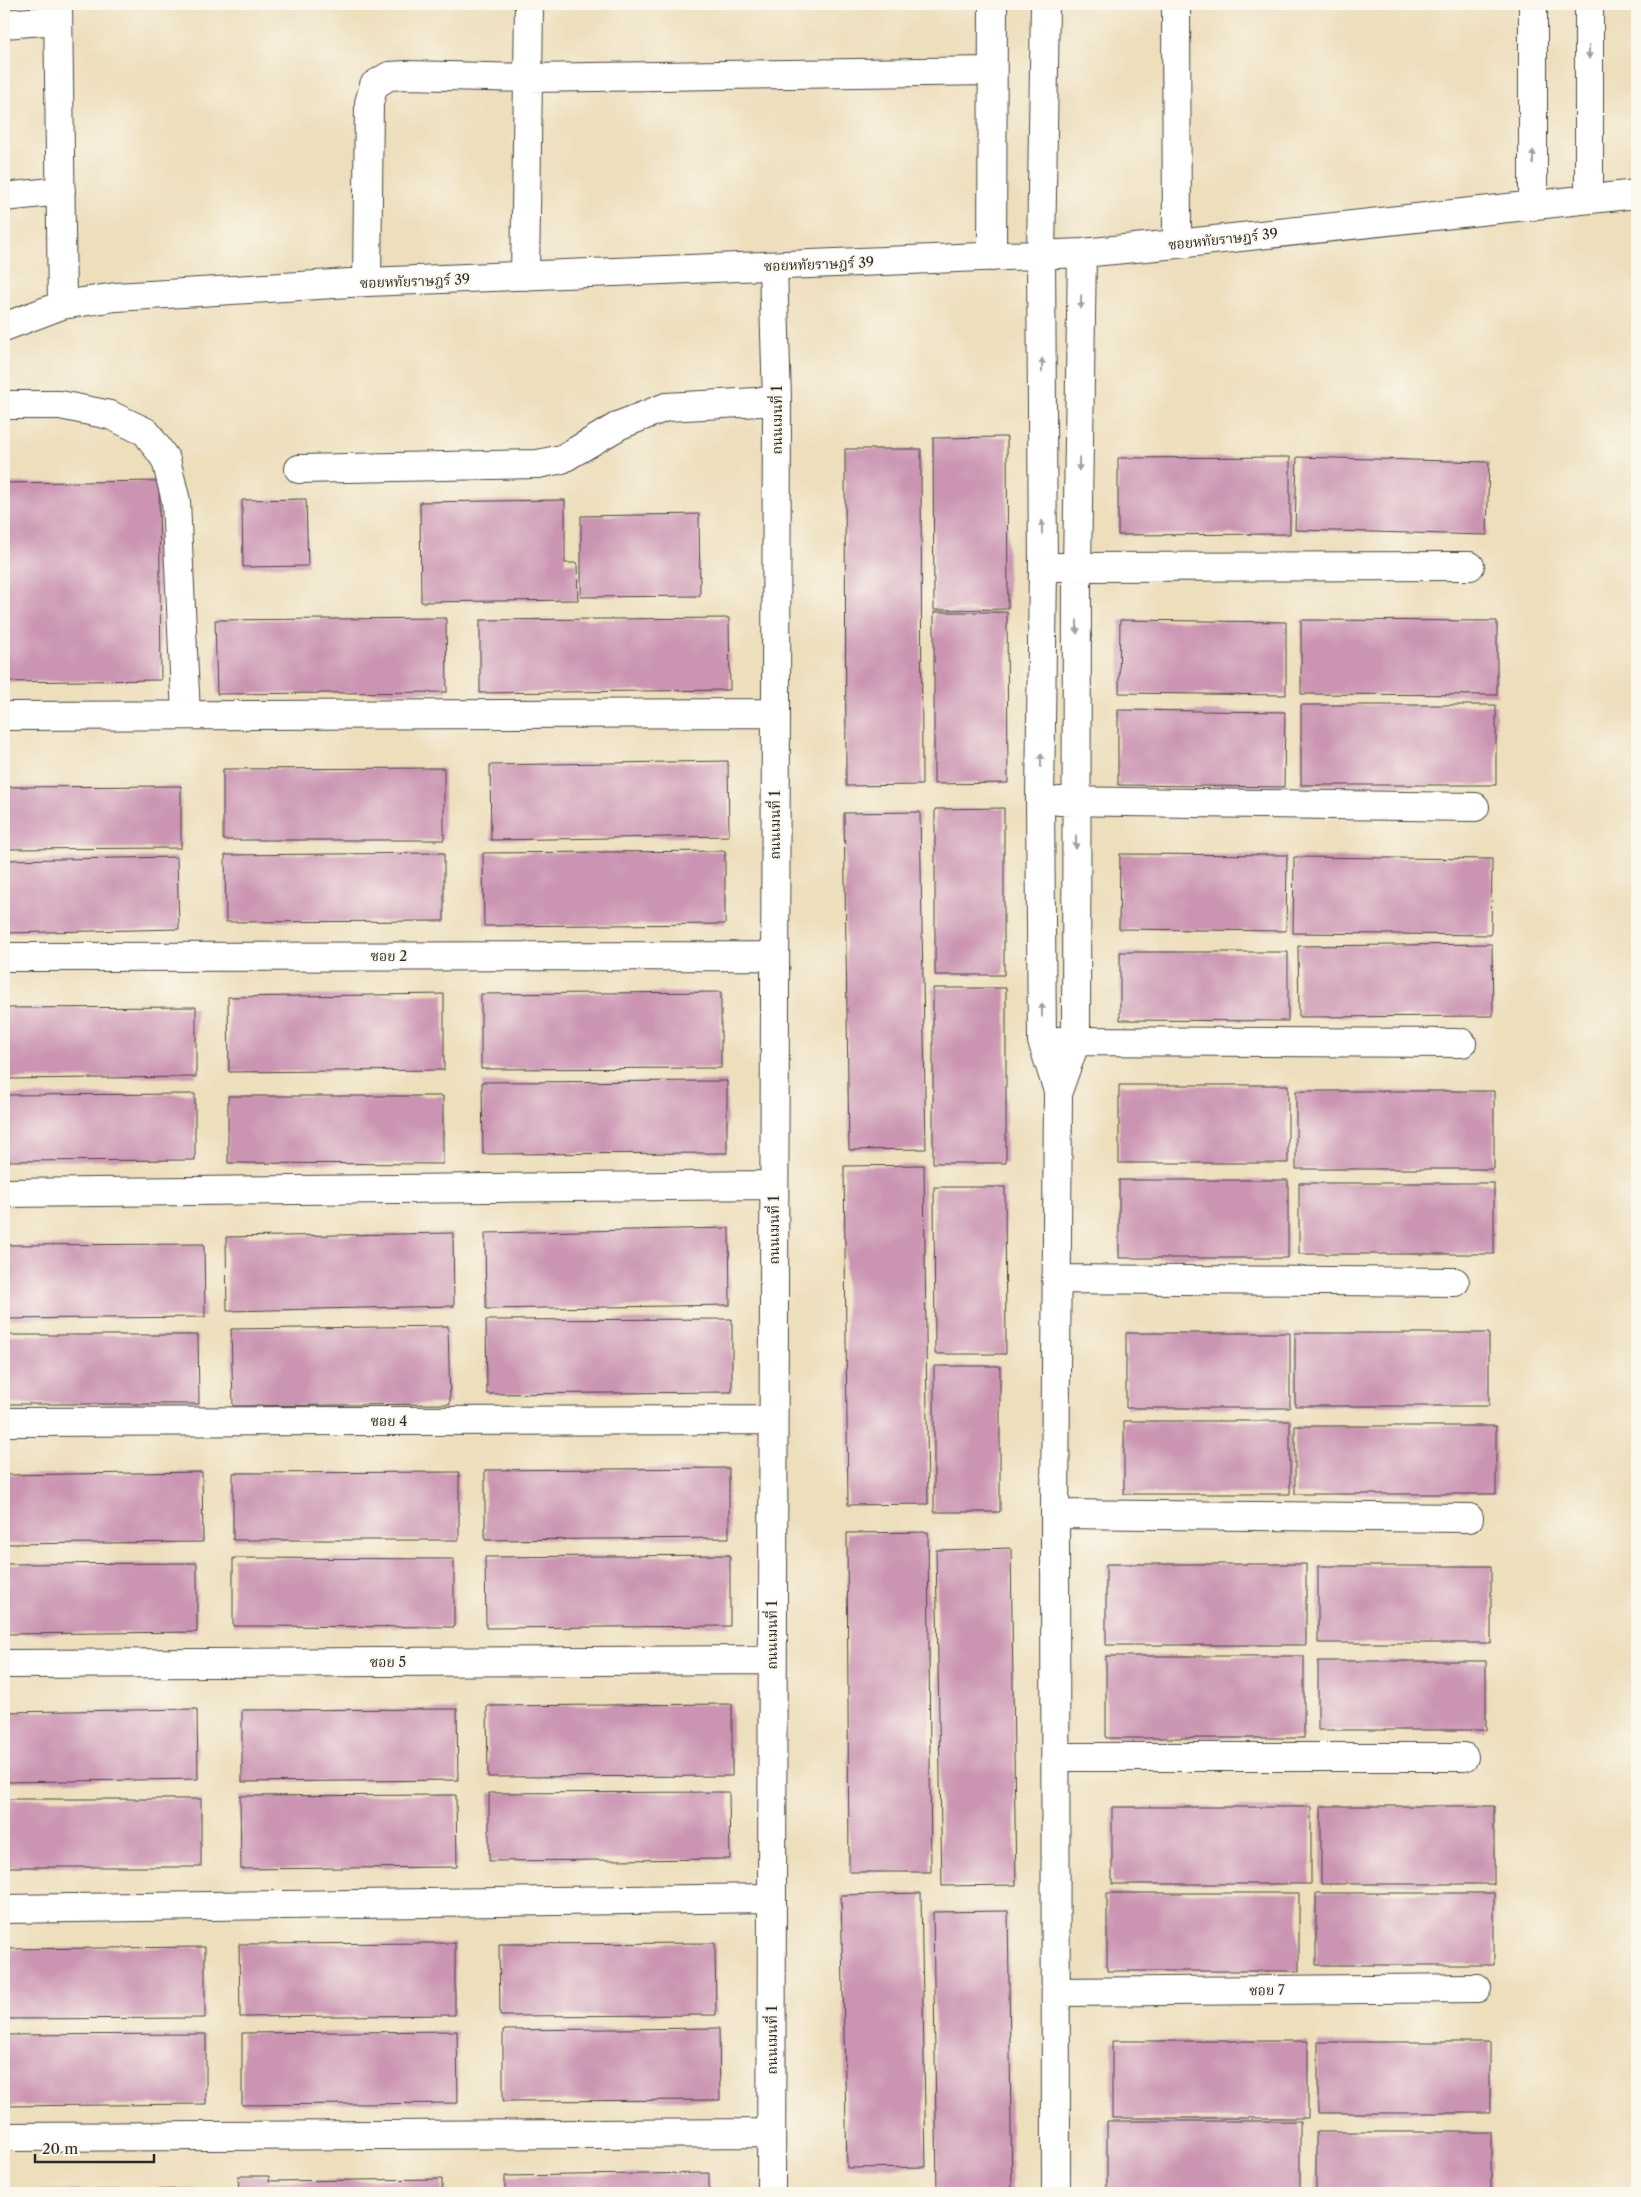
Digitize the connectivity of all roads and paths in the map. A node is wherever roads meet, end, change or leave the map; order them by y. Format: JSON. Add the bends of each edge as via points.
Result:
{"nodes":[{"id":1,"x":529,"y":4,"type":"edge"},
{"id":2,"x":993,"y":4,"type":"edge"},
{"id":3,"x":1045,"y":4,"type":"edge"},
{"id":4,"x":1176,"y":4,"type":"edge"},
{"id":5,"x":1533,"y":4,"type":"edge"},
{"id":6,"x":1589,"y":4,"type":"edge"},
{"id":7,"x":58,"y":12,"type":"edge"},
{"id":8,"x":4,"y":24,"type":"edge"},
{"id":9,"x":992,"y":71,"type":"junction"},
{"id":10,"x":528,"y":78,"type":"junction"},
{"id":11,"x":61,"y":191,"type":"junction"},
{"id":12,"x":1637,"y":194,"type":"edge"},
{"id":13,"x":4,"y":198,"type":"edge"},
{"id":14,"x":1589,"y":199,"type":"junction"},
{"id":15,"x":1533,"y":206,"type":"junction"},
{"id":16,"x":1177,"y":244,"type":"junction"},
{"id":17,"x":1082,"y":253,"type":"junction"},
{"id":18,"x":1041,"y":255,"type":"junction"},
{"id":19,"x":992,"y":258,"type":"junction"},
{"id":20,"x":773,"y":266,"type":"junction"},
{"id":21,"x":525,"y":276,"type":"junction"},
{"id":22,"x":367,"y":282,"type":"junction"},
{"id":23,"x":62,"y":305,"type":"junction"},
{"id":24,"x":4,"y":327,"type":"edge"},
{"id":25,"x":777,"y":401,"type":"junction"},
{"id":26,"x":4,"y":405,"type":"edge"},
{"id":27,"x":299,"y":469,"type":"dead end"},
{"id":28,"x":1470,"y":566,"type":"dead end"},
{"id":29,"x":1043,"y":567,"type":"junction"},
{"id":30,"x":1077,"y":567,"type":"junction"},
{"id":31,"x":776,"y":713,"type":"junction"},
{"id":32,"x":186,"y":715,"type":"junction"},
{"id":33,"x":4,"y":716,"type":"edge"},
{"id":34,"x":1040,"y":800,"type":"junction"},
{"id":35,"x":1076,"y":802,"type":"junction"},
{"id":36,"x":1474,"y":807,"type":"dead end"},
{"id":37,"x":775,"y":956,"type":"junction"},
{"id":38,"x":4,"y":957,"type":"edge"},
{"id":39,"x":1042,"y":1041,"type":"junction"},
{"id":40,"x":1076,"y":1041,"type":"junction"},
{"id":41,"x":1462,"y":1043,"type":"dead end"},
{"id":42,"x":1058,"y":1091,"type":"junction"},
{"id":43,"x":774,"y":1186,"type":"junction"},
{"id":44,"x":4,"y":1193,"type":"edge"},
{"id":45,"x":1056,"y":1279,"type":"junction"},
{"id":46,"x":1455,"y":1282,"type":"dead end"},
{"id":47,"x":773,"y":1420,"type":"junction"},
{"id":48,"x":4,"y":1422,"type":"edge"},
{"id":49,"x":1055,"y":1514,"type":"junction"},
{"id":50,"x":1469,"y":1518,"type":"dead end"},
{"id":51,"x":771,"y":1660,"type":"junction"},
{"id":52,"x":4,"y":1664,"type":"edge"},
{"id":53,"x":1057,"y":1756,"type":"junction"},
{"id":54,"x":1464,"y":1756,"type":"dead end"},
{"id":55,"x":772,"y":1898,"type":"junction"},
{"id":56,"x":4,"y":1909,"type":"edge"},
{"id":57,"x":1477,"y":1988,"type":"dead end"},
{"id":58,"x":1057,"y":1992,"type":"junction"},
{"id":59,"x":771,"y":2133,"type":"junction"},
{"id":60,"x":4,"y":2137,"type":"edge"},
{"id":61,"x":771,"y":2193,"type":"edge"},
{"id":62,"x":1056,"y":2193,"type":"edge"}],
"edges":[{"from":1,"to":10,"type":"street"},
{"from":2,"to":9,"type":"street"},
{"from":3,"to":18,"type":"street"},
{"from":4,"to":16,"type":"street"},
{"from":15,"to":5,"type":"street","one_way":true},
{"from":6,"to":14,"type":"street","one_way":true},
{"from":7,"to":8,"type":"street"},
{"from":7,"to":11,"type":"street"},
{"from":9,"to":10,"type":"street"},
{"from":9,"to":19,"type":"street"},
{"from":10,"to":21,"type":"street"},
{"from":10,"to":22,"type":"street","via":[[407,75],[389,76],[374,85],[369,103]]},
{"from":11,"to":13,"type":"street"},
{"from":11,"to":23,"type":"street"},
{"from":12,"to":14,"type":"street","name":"ซอยหทัยราษฎร์ 39"},
{"from":14,"to":15,"type":"street","name":"ซอยหทัยราษฎร์ 39"},
{"from":15,"to":16,"type":"street","name":"ซอยหทัยราษฎร์ 39"},
{"from":16,"to":17,"type":"street","name":"ซอยหทัยราษฎร์ 39"},
{"from":17,"to":18,"type":"street","name":"ซอยหทัยราษฎร์ 39"},
{"from":17,"to":30,"type":"street","one_way":true},
{"from":18,"to":19,"type":"street","name":"ซอยหทัยราษฎร์ 39"},
{"from":29,"to":18,"type":"street","one_way":true},
{"from":19,"to":20,"type":"street","name":"ซอยหทัยราษฎร์ 39"},
{"from":20,"to":21,"type":"street","name":"ซอยหทัยราษฎร์ 39"},
{"from":20,"to":25,"type":"street","name":"ถนนเมนที่ 1"},
{"from":21,"to":22,"type":"street","name":"ซอยหทัยราษฎร์ 39"},
{"from":22,"to":23,"type":"street","name":"ซอยหทัยราษฎร์ 39","via":[[116,297]]},
{"from":23,"to":24,"type":"street","name":"ซอยหทัยราษฎร์ 39"},
{"from":25,"to":27,"type":"street","via":[[666,407],[620,425],[562,459],[538,464]]},
{"from":25,"to":31,"type":"street","name":"ถนนเมนที่ 1"},
{"from":26,"to":32,"type":"street","via":[[60,405],[110,415],[146,432],[166,460],[176,501]]},
{"from":28,"to":30,"type":"street"},
{"from":29,"to":30,"type":"street"},
{"from":34,"to":29,"type":"street","one_way":true},
{"from":30,"to":35,"type":"street","one_way":true},
{"from":31,"to":32,"type":"street"},
{"from":31,"to":37,"type":"street","name":"ถนนเมนที่ 1"},
{"from":32,"to":33,"type":"street"},
{"from":34,"to":35,"type":"street"},
{"from":39,"to":34,"type":"street","one_way":true},
{"from":35,"to":36,"type":"street"},
{"from":35,"to":40,"type":"street","one_way":true},
{"from":37,"to":38,"type":"street","name":"ซอย 2"},
{"from":37,"to":43,"type":"street","name":"ถนนเมนที่ 1"},
{"from":39,"to":40,"type":"street"},
{"from":39,"to":42,"type":"street"},
{"from":40,"to":41,"type":"street"},
{"from":40,"to":42,"type":"street"},
{"from":42,"to":45,"type":"street"},
{"from":43,"to":44,"type":"street"},
{"from":43,"to":47,"type":"street","name":"ถนนเมนที่ 1"},
{"from":45,"to":46,"type":"street"},
{"from":45,"to":49,"type":"street"},
{"from":47,"to":48,"type":"street","name":"ซอย 4"},
{"from":47,"to":51,"type":"street","name":"ถนนเมนที่ 1"},
{"from":49,"to":50,"type":"street"},
{"from":49,"to":53,"type":"street"},
{"from":51,"to":52,"type":"street","name":"ซอย 5"},
{"from":51,"to":55,"type":"street","name":"ถนนเมนที่ 1"},
{"from":53,"to":54,"type":"street"},
{"from":53,"to":58,"type":"street"},
{"from":55,"to":56,"type":"street"},
{"from":55,"to":59,"type":"street","name":"ถนนเมนที่ 1"},
{"from":57,"to":58,"type":"street","name":"ซอย 7"},
{"from":58,"to":62,"type":"street"},
{"from":59,"to":60,"type":"street"},
{"from":59,"to":61,"type":"street","name":"ถนนเมนที่ 1"}]}
